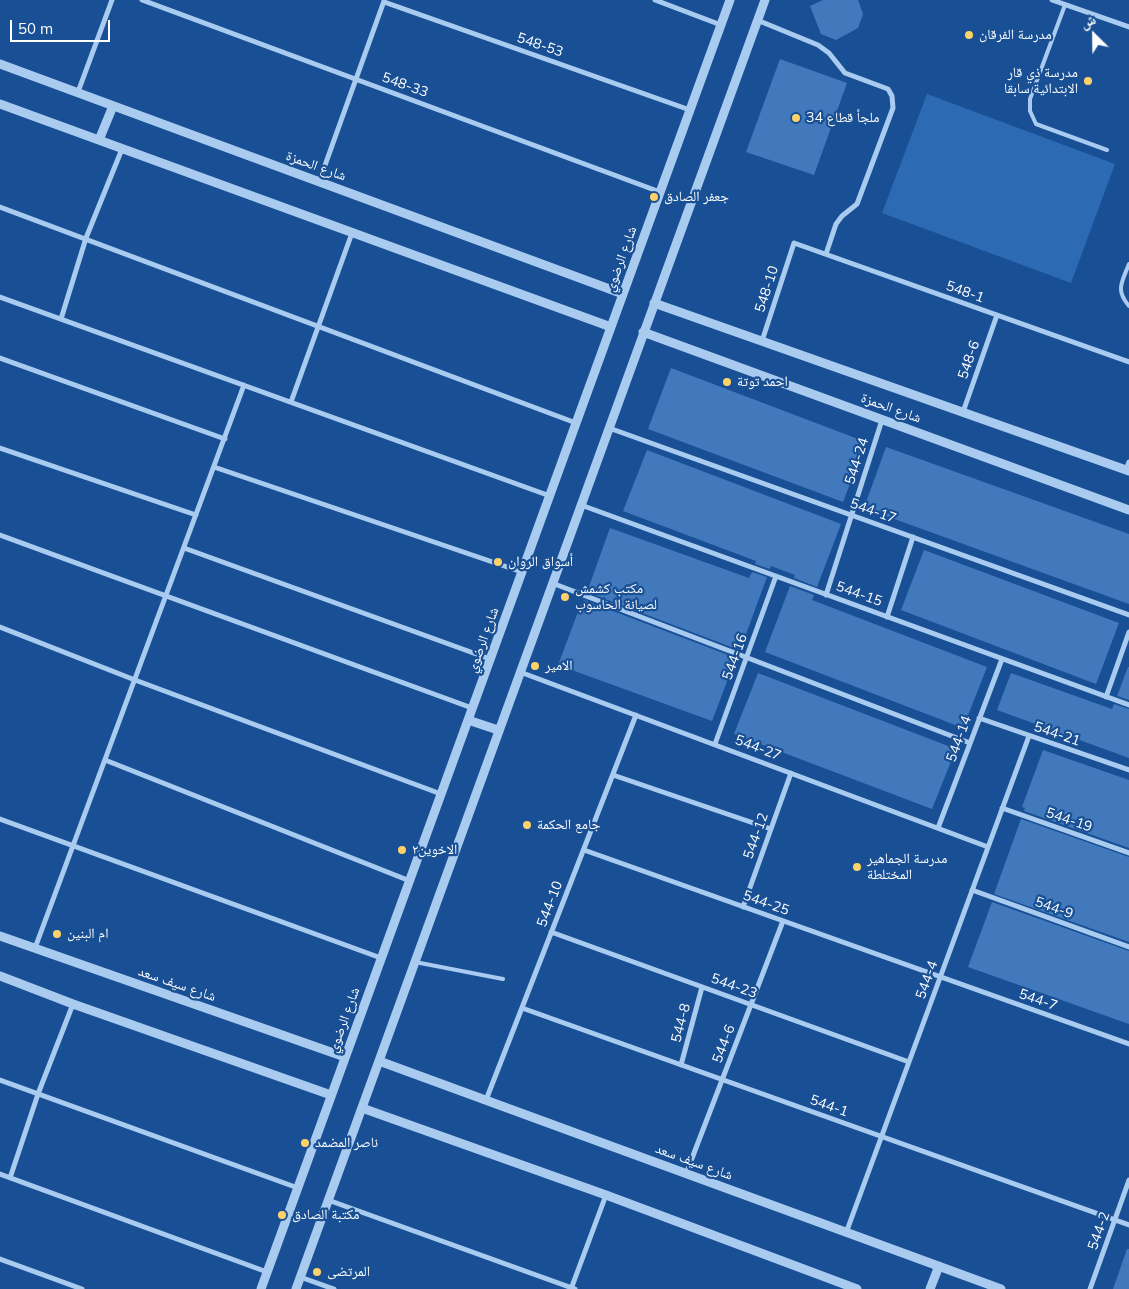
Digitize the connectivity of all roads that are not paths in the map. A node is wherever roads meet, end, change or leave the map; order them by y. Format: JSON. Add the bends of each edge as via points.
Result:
{"nodes":[{"id":1,"x":112,"y":0,"type":"edge"},
{"id":2,"x":142,"y":0,"type":"edge"},
{"id":3,"x":655,"y":0,"type":"edge"},
{"id":4,"x":730,"y":0,"type":"edge"},
{"id":5,"x":765,"y":0,"type":"edge"},
{"id":6,"x":1052,"y":0,"type":"edge"},
{"id":7,"x":384,"y":1,"type":"edge"},
{"id":8,"x":1065,"y":5,"type":"junction"},
{"id":9,"x":758,"y":20,"type":"junction"},
{"id":10,"x":721,"y":24,"type":"junction"},
{"id":11,"x":1129,"y":27,"type":"edge"},
{"id":12,"x":0,"y":64,"type":"edge"},
{"id":13,"x":356,"y":79,"type":"junction"},
{"id":14,"x":78,"y":92,"type":"junction"},
{"id":15,"x":0,"y":104,"type":"edge"},
{"id":16,"x":113,"y":106,"type":"junction"},
{"id":17,"x":690,"y":110,"type":"junction"},
{"id":18,"x":99,"y":140,"type":"junction"},
{"id":19,"x":122,"y":149,"type":"junction"},
{"id":20,"x":1107,"y":150,"type":"dead end"},
{"id":21,"x":319,"y":182,"type":"junction"},
{"id":22,"x":660,"y":192,"type":"junction"},
{"id":23,"x":0,"y":207,"type":"edge"},
{"id":24,"x":352,"y":233,"type":"junction"},
{"id":25,"x":86,"y":238,"type":"junction"},
{"id":26,"x":794,"y":243,"type":"joint"},
{"id":27,"x":826,"y":254,"type":"junction"},
{"id":28,"x":1129,"y":264,"type":"edge"},
{"id":29,"x":623,"y":294,"type":"junction"},
{"id":30,"x":0,"y":297,"type":"edge"},
{"id":31,"x":654,"y":303,"type":"junction"},
{"id":32,"x":1129,"y":306,"type":"edge"},
{"id":33,"x":997,"y":315,"type":"junction"},
{"id":34,"x":61,"y":319,"type":"junction"},
{"id":35,"x":319,"y":327,"type":"junction"},
{"id":36,"x":610,"y":327,"type":"junction"},
{"id":37,"x":643,"y":332,"type":"junction"},
{"id":38,"x":762,"y":341,"type":"junction"},
{"id":39,"x":0,"y":358,"type":"edge"},
{"id":40,"x":1129,"y":362,"type":"edge"},
{"id":41,"x":244,"y":385,"type":"junction"},
{"id":42,"x":291,"y":402,"type":"junction"},
{"id":43,"x":963,"y":412,"type":"junction"},
{"id":44,"x":882,"y":420,"type":"junction"},
{"id":45,"x":576,"y":423,"type":"junction"},
{"id":46,"x":609,"y":428,"type":"junction"},
{"id":47,"x":225,"y":439,"type":"junction"},
{"id":48,"x":0,"y":448,"type":"edge"},
{"id":49,"x":214,"y":466,"type":"junction"},
{"id":50,"x":1128,"y":468,"type":"edge"},
{"id":51,"x":550,"y":496,"type":"junction"},
{"id":52,"x":580,"y":505,"type":"junction"},
{"id":53,"x":1129,"y":510,"type":"edge"},
{"id":54,"x":196,"y":515,"type":"junction"},
{"id":55,"x":851,"y":515,"type":"junction"},
{"id":56,"x":0,"y":535,"type":"edge"},
{"id":57,"x":913,"y":537,"type":"junction"},
{"id":58,"x":184,"y":548,"type":"junction"},
{"id":59,"x":522,"y":572,"type":"junction"},
{"id":60,"x":776,"y":576,"type":"junction"},
{"id":61,"x":552,"y":583,"type":"junction"},
{"id":62,"x":826,"y":595,"type":"junction"},
{"id":63,"x":166,"y":596,"type":"junction"},
{"id":64,"x":1129,"y":615,"type":"edge"},
{"id":65,"x":887,"y":617,"type":"junction"},
{"id":66,"x":0,"y":627,"type":"edge"},
{"id":67,"x":1129,"y":632,"type":"edge"},
{"id":68,"x":747,"y":658,"type":"junction"},
{"id":69,"x":490,"y":659,"type":"junction"},
{"id":70,"x":1002,"y":659,"type":"junction"},
{"id":71,"x":520,"y":672,"type":"junction"},
{"id":72,"x":135,"y":680,"type":"junction"},
{"id":73,"x":1106,"y":696,"type":"junction"},
{"id":74,"x":1129,"y":705,"type":"edge"},
{"id":75,"x":472,"y":708,"type":"junction"},
{"id":76,"x":636,"y":715,"type":"junction"},
{"id":77,"x":979,"y":718,"type":"junction"},
{"id":78,"x":468,"y":720,"type":"junction"},
{"id":79,"x":498,"y":730,"type":"junction"},
{"id":80,"x":1029,"y":736,"type":"junction"},
{"id":81,"x":970,"y":742,"type":"junction"},
{"id":82,"x":715,"y":744,"type":"junction"},
{"id":83,"x":105,"y":760,"type":"junction"},
{"id":84,"x":1129,"y":770,"type":"edge"},
{"id":85,"x":791,"y":773,"type":"junction"},
{"id":86,"x":613,"y":775,"type":"junction"},
{"id":87,"x":441,"y":794,"type":"junction"},
{"id":88,"x":1002,"y":808,"type":"junction"},
{"id":89,"x":0,"y":818,"type":"edge"},
{"id":90,"x":938,"y":828,"type":"junction"},
{"id":91,"x":771,"y":829,"type":"junction"},
{"id":92,"x":74,"y":844,"type":"junction"},
{"id":93,"x":988,"y":847,"type":"junction"},
{"id":94,"x":584,"y":850,"type":"junction"},
{"id":95,"x":1129,"y":853,"type":"edge"},
{"id":96,"x":410,"y":881,"type":"junction"},
{"id":97,"x":972,"y":890,"type":"junction"},
{"id":98,"x":743,"y":907,"type":"junction"},
{"id":99,"x":783,"y":921,"type":"junction"},
{"id":100,"x":551,"y":932,"type":"junction"},
{"id":101,"x":0,"y":936,"type":"edge"},
{"id":102,"x":1129,"y":947,"type":"edge"},
{"id":103,"x":35,"y":949,"type":"junction"},
{"id":104,"x":381,"y":958,"type":"junction"},
{"id":105,"x":414,"y":962,"type":"junction"},
{"id":106,"x":0,"y":976,"type":"edge"},
{"id":107,"x":940,"y":978,"type":"junction"},
{"id":108,"x":503,"y":979,"type":"dead end"},
{"id":109,"x":702,"y":987,"type":"junction"},
{"id":110,"x":73,"y":1004,"type":"junction"},
{"id":111,"x":751,"y":1004,"type":"junction"},
{"id":112,"x":522,"y":1008,"type":"junction"},
{"id":113,"x":1129,"y":1044,"type":"edge"},
{"id":114,"x":345,"y":1057,"type":"junction"},
{"id":115,"x":379,"y":1061,"type":"junction"},
{"id":116,"x":909,"y":1062,"type":"junction"},
{"id":117,"x":681,"y":1064,"type":"junction"},
{"id":118,"x":0,"y":1080,"type":"edge"},
{"id":119,"x":722,"y":1080,"type":"junction"},
{"id":120,"x":38,"y":1094,"type":"junction"},
{"id":121,"x":332,"y":1095,"type":"junction"},
{"id":122,"x":486,"y":1100,"type":"junction"},
{"id":123,"x":362,"y":1108,"type":"junction"},
{"id":124,"x":882,"y":1136,"type":"junction"},
{"id":125,"x":0,"y":1174,"type":"edge"},
{"id":126,"x":686,"y":1174,"type":"junction"},
{"id":127,"x":10,"y":1178,"type":"junction"},
{"id":128,"x":1129,"y":1180,"type":"edge"},
{"id":129,"x":298,"y":1188,"type":"junction"},
{"id":130,"x":606,"y":1195,"type":"junction"},
{"id":131,"x":328,"y":1200,"type":"junction"},
{"id":132,"x":1115,"y":1220,"type":"junction"},
{"id":133,"x":1129,"y":1225,"type":"edge"},
{"id":134,"x":846,"y":1233,"type":"junction"},
{"id":135,"x":0,"y":1259,"type":"edge"},
{"id":136,"x":938,"y":1266,"type":"junction"},
{"id":137,"x":267,"y":1272,"type":"junction"},
{"id":138,"x":300,"y":1277,"type":"junction"},
{"id":139,"x":573,"y":1288,"type":"edge"},
{"id":140,"x":82,"y":1289,"type":"edge"},
{"id":141,"x":261,"y":1289,"type":"edge"},
{"id":142,"x":296,"y":1289,"type":"edge"},
{"id":143,"x":334,"y":1289,"type":"edge"},
{"id":144,"x":857,"y":1289,"type":"edge"},
{"id":145,"x":930,"y":1289,"type":"edge"},
{"id":146,"x":1001,"y":1289,"type":"edge"},
{"id":147,"x":1090,"y":1289,"type":"edge"}],
"edges":[{"from":1,"to":14,"type":"street"},
{"from":2,"to":13,"type":"street","name":"548-33"},
{"from":3,"to":10,"type":"street"},
{"from":4,"to":10,"type":"street","name":"شارع الرضوي"},
{"from":5,"to":9,"type":"street"},
{"from":6,"to":8,"type":"street"},
{"from":7,"to":13,"type":"street"},
{"from":7,"to":17,"type":"street","name":"548-53"},
{"from":8,"to":11,"type":"street"},
{"from":8,"to":20,"type":"lane","via":[[1030,99],[1030,111],[1036,124]]},
{"from":9,"to":27,"type":"street","via":[[818,45],[845,73],[888,89],[892,96],[893,108],[857,204],[836,224]]},
{"from":9,"to":31,"type":"street"},
{"from":10,"to":17,"type":"street","name":"شارع الرضوي"},
{"from":12,"to":14,"type":"street","name":"شارع الحمزة"},
{"from":13,"to":21,"type":"street"},
{"from":13,"to":22,"type":"street","name":"548-33"},
{"from":14,"to":16,"type":"street","name":"شارع الحمزة"},
{"from":15,"to":18,"type":"street"},
{"from":16,"to":18,"type":"street"},
{"from":16,"to":21,"type":"street","name":"شارع الحمزة"},
{"from":17,"to":22,"type":"street","name":"شارع الرضوي"},
{"from":18,"to":19,"type":"street"},
{"from":19,"to":24,"type":"street"},
{"from":19,"to":25,"type":"street"},
{"from":21,"to":29,"type":"street","name":"شارع الحمزة"},
{"from":22,"to":29,"type":"street","name":"شارع الرضوي"},
{"from":23,"to":25,"type":"street"},
{"from":24,"to":35,"type":"street"},
{"from":24,"to":36,"type":"street"},
{"from":25,"to":34,"type":"street"},
{"from":25,"to":35,"type":"street"},
{"from":26,"to":27,"type":"street","name":"548-1"},
{"from":26,"to":38,"type":"street","name":"548-10"},
{"from":27,"to":33,"type":"street","name":"548-1"},
{"from":28,"to":32,"type":"lane","via":[[1120,288],[1122,298]]},
{"from":29,"to":36,"type":"street","name":"شارع الرضوي"},
{"from":30,"to":34,"type":"street"},
{"from":31,"to":37,"type":"street"},
{"from":31,"to":38,"type":"street","name":"شارع الحمزة"},
{"from":33,"to":40,"type":"street","name":"548-1"},
{"from":33,"to":43,"type":"street","name":"548-6"},
{"from":34,"to":41,"type":"street"},
{"from":35,"to":42,"type":"street"},
{"from":35,"to":45,"type":"street"},
{"from":36,"to":45,"type":"street","name":"شارع الرضوي"},
{"from":37,"to":44,"type":"street","name":"شارع الحمزة"},
{"from":37,"to":46,"type":"street"},
{"from":38,"to":43,"type":"street","name":"شارع الحمزة"},
{"from":39,"to":47,"type":"street"},
{"from":41,"to":42,"type":"street"},
{"from":41,"to":47,"type":"street"},
{"from":42,"to":51,"type":"street"},
{"from":43,"to":50,"type":"street","name":"شارع الحمزة"},
{"from":44,"to":53,"type":"street","name":"شارع الحمزة"},
{"from":44,"to":55,"type":"street","name":"544-24"},
{"from":45,"to":51,"type":"street","name":"شارع الرضوي"},
{"from":46,"to":52,"type":"street"},
{"from":46,"to":55,"type":"street","name":"544-17"},
{"from":47,"to":49,"type":"street"},
{"from":48,"to":54,"type":"street"},
{"from":49,"to":54,"type":"street"},
{"from":49,"to":59,"type":"street"},
{"from":51,"to":59,"type":"street","name":"شارع الرضوي"},
{"from":52,"to":60,"type":"street","name":"544-15"},
{"from":52,"to":61,"type":"street"},
{"from":54,"to":58,"type":"street"},
{"from":55,"to":57,"type":"street","name":"544-17"},
{"from":55,"to":62,"type":"street","name":"544-24"},
{"from":56,"to":63,"type":"street"},
{"from":57,"to":64,"type":"street","name":"544-17"},
{"from":57,"to":65,"type":"street"},
{"from":58,"to":63,"type":"street"},
{"from":58,"to":69,"type":"street"},
{"from":59,"to":69,"type":"street","name":"شارع الرضوي"},
{"from":60,"to":62,"type":"street","name":"544-15"},
{"from":60,"to":68,"type":"street","name":"544-16"},
{"from":61,"to":68,"type":"street"},
{"from":61,"to":71,"type":"street"},
{"from":62,"to":65,"type":"street","name":"544-15"},
{"from":63,"to":72,"type":"street"},
{"from":63,"to":75,"type":"street"},
{"from":65,"to":70,"type":"street","name":"544-15"},
{"from":66,"to":72,"type":"street"},
{"from":67,"to":73,"type":"street"},
{"from":68,"to":81,"type":"street"},
{"from":68,"to":82,"type":"street","name":"544-16"},
{"from":69,"to":75,"type":"street","name":"شارع الرضوي"},
{"from":70,"to":73,"type":"street","name":"544-15"},
{"from":70,"to":77,"type":"street","name":"544-14"},
{"from":71,"to":76,"type":"street","name":"544-27"},
{"from":71,"to":79,"type":"street"},
{"from":72,"to":83,"type":"street"},
{"from":72,"to":87,"type":"street"},
{"from":73,"to":74,"type":"street","name":"544-15"},
{"from":75,"to":78,"type":"street","name":"شارع الرضوي"},
{"from":76,"to":82,"type":"street","name":"544-27"},
{"from":76,"to":86,"type":"street","name":"544-10"},
{"from":77,"to":80,"type":"street","name":"544-21"},
{"from":77,"to":81,"type":"street","name":"544-14"},
{"from":78,"to":79,"type":"street"},
{"from":78,"to":87,"type":"street","name":"شارع الرضوي"},
{"from":79,"to":105,"type":"street"},
{"from":80,"to":84,"type":"street","name":"544-21"},
{"from":80,"to":88,"type":"street","name":"544-4"},
{"from":81,"to":90,"type":"street","name":"544-14"},
{"from":82,"to":85,"type":"street","name":"544-27"},
{"from":83,"to":92,"type":"street"},
{"from":83,"to":96,"type":"street"},
{"from":85,"to":90,"type":"street","name":"544-27"},
{"from":85,"to":91,"type":"street","name":"544-12"},
{"from":86,"to":91,"type":"street"},
{"from":86,"to":94,"type":"street","name":"544-10"},
{"from":87,"to":96,"type":"street","name":"شارع الرضوي"},
{"from":88,"to":93,"type":"street","name":"544-4"},
{"from":88,"to":95,"type":"street","name":"544-19"},
{"from":89,"to":92,"type":"street"},
{"from":90,"to":93,"type":"street","name":"544-27"},
{"from":91,"to":98,"type":"street","name":"544-12"},
{"from":92,"to":103,"type":"street"},
{"from":92,"to":104,"type":"street"},
{"from":93,"to":97,"type":"street","name":"544-4"},
{"from":94,"to":98,"type":"street","name":"544-25"},
{"from":94,"to":100,"type":"street","name":"544-10"},
{"from":96,"to":104,"type":"street","name":"شارع الرضوي"},
{"from":97,"to":102,"type":"street","name":"544-9"},
{"from":97,"to":107,"type":"street","name":"544-4"},
{"from":98,"to":99,"type":"street","name":"544-25"},
{"from":99,"to":107,"type":"street","name":"544-25"},
{"from":99,"to":111,"type":"street","name":"544-6"},
{"from":100,"to":109,"type":"street","name":"544-23"},
{"from":100,"to":112,"type":"street","name":"544-10"},
{"from":101,"to":103,"type":"street","name":"شارع سيف سعد"},
{"from":103,"to":114,"type":"street","name":"شارع سيف سعد"},
{"from":104,"to":114,"type":"street","name":"شارع الرضوي"},
{"from":105,"to":108,"type":"lane"},
{"from":105,"to":115,"type":"street"},
{"from":106,"to":110,"type":"street"},
{"from":107,"to":113,"type":"street","name":"544-7"},
{"from":107,"to":116,"type":"street","name":"544-4"},
{"from":109,"to":111,"type":"street","name":"544-23"},
{"from":109,"to":117,"type":"street","name":"544-8"},
{"from":110,"to":120,"type":"street"},
{"from":110,"to":121,"type":"street"},
{"from":111,"to":116,"type":"street","name":"544-23"},
{"from":111,"to":119,"type":"street","name":"544-6"},
{"from":112,"to":117,"type":"street","name":"544-1"},
{"from":112,"to":122,"type":"street","name":"544-10"},
{"from":114,"to":121,"type":"street","name":"شارع الرضوي"},
{"from":115,"to":122,"type":"street","name":"شارع سيف سعد"},
{"from":115,"to":123,"type":"street"},
{"from":116,"to":124,"type":"street","name":"544-4"},
{"from":117,"to":119,"type":"street","name":"544-1"},
{"from":118,"to":120,"type":"street"},
{"from":119,"to":124,"type":"street","name":"544-1"},
{"from":119,"to":126,"type":"street","name":"544-6"},
{"from":120,"to":127,"type":"street"},
{"from":120,"to":129,"type":"street"},
{"from":121,"to":129,"type":"street","name":"شارع الرضوي"},
{"from":122,"to":126,"type":"street","name":"شارع سيف سعد"},
{"from":123,"to":130,"type":"street"},
{"from":123,"to":131,"type":"street"},
{"from":124,"to":132,"type":"street","name":"544-1"},
{"from":124,"to":134,"type":"street","name":"544-4"},
{"from":125,"to":127,"type":"street"},
{"from":126,"to":134,"type":"street","name":"شارع سيف سعد"},
{"from":127,"to":137,"type":"street"},
{"from":128,"to":132,"type":"street","name":"544-2"},
{"from":129,"to":137,"type":"street","name":"شارع الرضوي"},
{"from":130,"to":139,"type":"street"},
{"from":130,"to":144,"type":"street"},
{"from":131,"to":138,"type":"street"},
{"from":131,"to":139,"type":"street"},
{"from":132,"to":133,"type":"street","name":"544-1"},
{"from":132,"to":147,"type":"street","name":"544-2"},
{"from":134,"to":136,"type":"street","name":"شارع سيف سعد"},
{"from":135,"to":140,"type":"street"},
{"from":136,"to":145,"type":"street"},
{"from":136,"to":146,"type":"street","name":"شارع سيف سعد"},
{"from":137,"to":141,"type":"street","name":"شارع الرضوي"},
{"from":138,"to":142,"type":"street"},
{"from":138,"to":143,"type":"street"}]}
